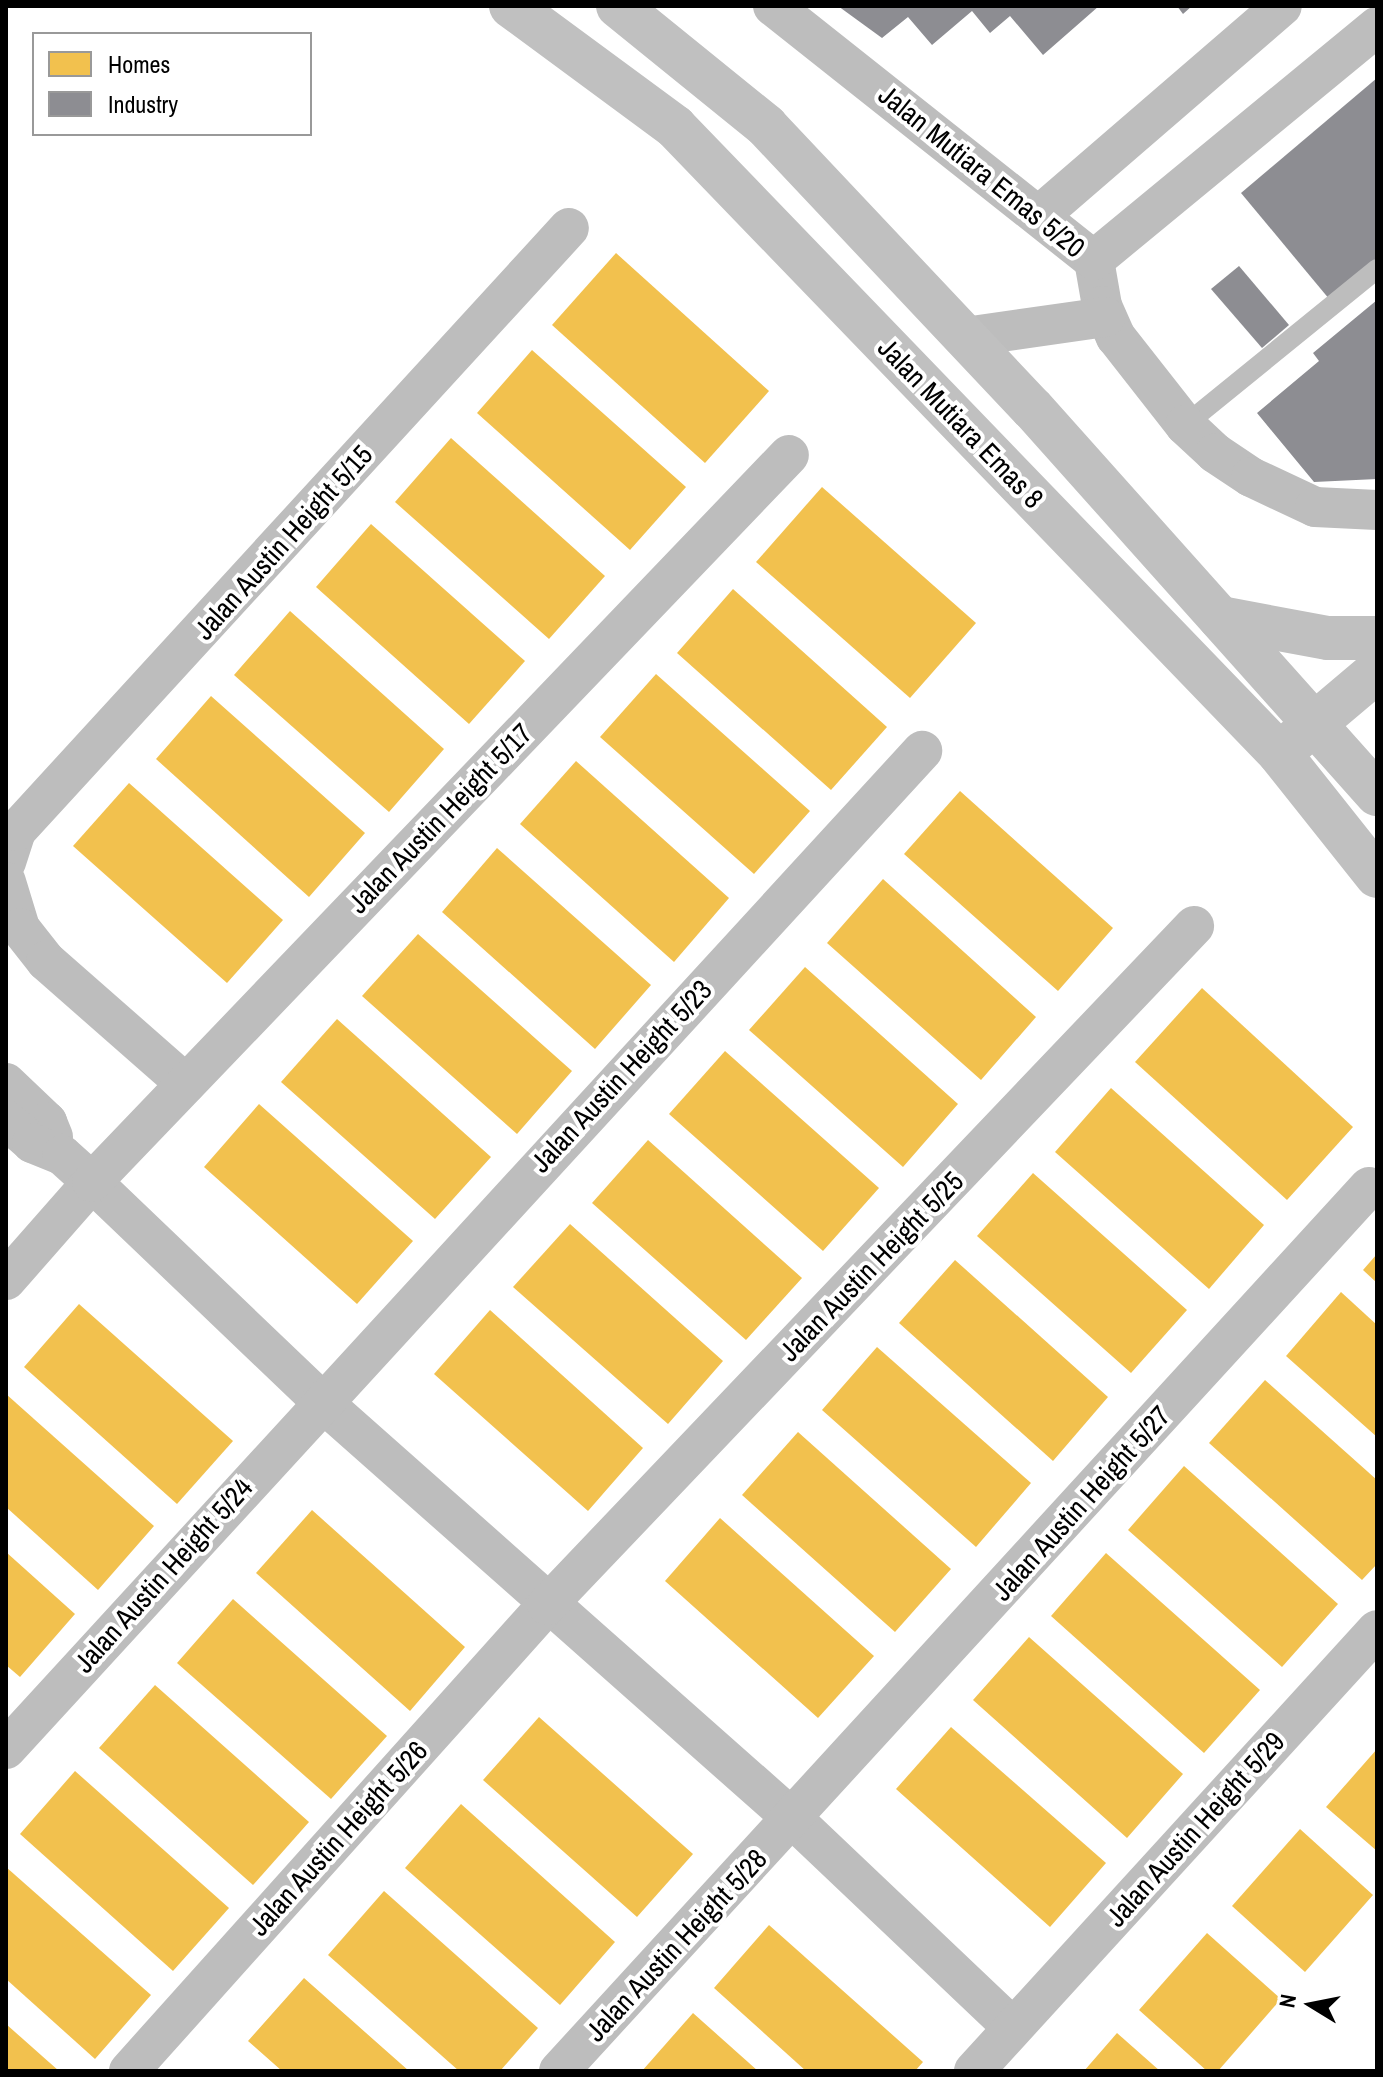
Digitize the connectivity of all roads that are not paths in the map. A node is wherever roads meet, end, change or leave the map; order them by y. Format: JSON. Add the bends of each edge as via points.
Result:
{"nodes":[{"id":1,"x":511,"y":6,"type":"edge"},
{"id":2,"x":618,"y":6,"type":"edge"},
{"id":3,"x":1282,"y":6,"type":"edge"},
{"id":4,"x":791,"y":11,"type":"edge"},
{"id":5,"x":1377,"y":27,"type":"edge"},
{"id":6,"x":1041,"y":214,"type":"junction"},
{"id":7,"x":569,"y":228,"type":"dead end"},
{"id":8,"x":1094,"y":260,"type":"junction"},
{"id":9,"x":1377,"y":269,"type":"edge"},
{"id":10,"x":1106,"y":317,"type":"junction"},
{"id":11,"x":965,"y":337,"type":"junction"},
{"id":12,"x":1185,"y":425,"type":"junction"},
{"id":13,"x":789,"y":455,"type":"dead end"},
{"id":14,"x":1377,"y":510,"type":"edge"},
{"id":15,"x":1220,"y":618,"type":"junction"},
{"id":16,"x":1377,"y":638,"type":"edge"},
{"id":17,"x":1377,"y":671,"type":"edge"},
{"id":18,"x":1315,"y":724,"type":"junction"},
{"id":19,"x":922,"y":751,"type":"dead end"},
{"id":20,"x":1279,"y":753,"type":"junction"},
{"id":21,"x":1370,"y":770,"type":"edge"},
{"id":22,"x":1317,"y":796,"type":"junction"},
{"id":23,"x":6,"y":862,"type":"edge"},
{"id":24,"x":1377,"y":876,"type":"edge"},
{"id":25,"x":6,"y":882,"type":"edge"},
{"id":26,"x":1194,"y":926,"type":"dead end"},
{"id":27,"x":6,"y":1083,"type":"edge"},
{"id":28,"x":186,"y":1084,"type":"junction"},
{"id":29,"x":6,"y":1120,"type":"edge"},
{"id":30,"x":62,"y":1155,"type":"junction"},
{"id":31,"x":92,"y":1182,"type":"junction"},
{"id":32,"x":1369,"y":1187,"type":"dead end"},
{"id":33,"x":6,"y":1280,"type":"edge"},
{"id":34,"x":321,"y":1401,"type":"junction"},
{"id":35,"x":547,"y":1605,"type":"junction"},
{"id":36,"x":1377,"y":1630,"type":"edge"},
{"id":37,"x":6,"y":1749,"type":"edge"},
{"id":38,"x":793,"y":1819,"type":"junction"},
{"id":39,"x":1013,"y":2028,"type":"junction"},
{"id":40,"x":129,"y":2071,"type":"edge"},
{"id":41,"x":559,"y":2071,"type":"edge"},
{"id":42,"x":974,"y":2071,"type":"edge"}],
"edges":[{"from":1,"to":20,"type":"main road","name":"Jalan Mutiara Emas 8","via":[[675,127]]},
{"from":2,"to":11,"type":"main road","name":"Jalan Mutiara Emas 8","via":[[766,126]]},
{"from":3,"to":6,"type":"street"},
{"from":4,"to":6,"type":"street","name":"Jalan Mutiara Emas 5/20"},
{"from":5,"to":8,"type":"street"},
{"from":6,"to":8,"type":"street","name":"Jalan Mutiara Emas 5/20"},
{"from":7,"to":23,"type":"street","name":"Jalan Austin Height 5/15","via":[[16,831]]},
{"from":8,"to":10,"type":"street","name":"Jalan Mutiara Emas 5/20"},
{"from":9,"to":12,"type":"lane"},
{"from":10,"to":11,"type":"street"},
{"from":10,"to":12,"type":"street","name":"Jalan Mutiara Emas 5/20"},
{"from":11,"to":15,"type":"main road","name":"Jalan Mutiara Emas 8"},
{"from":12,"to":14,"type":"street","name":"Jalan Mutiara Emas 5/20","via":[[1251,477],[1315,507]]},
{"from":13,"to":28,"type":"street","name":"Jalan Austin Height 5/17"},
{"from":15,"to":16,"type":"main road","via":[[1328,638]]},
{"from":15,"to":18,"type":"main road","name":"Jalan Mutiara Emas 8"},
{"from":17,"to":18,"type":"main road"},
{"from":18,"to":20,"type":"main road"},
{"from":18,"to":21,"type":"main road","name":"Jalan Mutiara Emas 8"},
{"from":19,"to":34,"type":"street","name":"Jalan Austin Height 5/23"},
{"from":20,"to":22,"type":"main road","name":"Jalan Mutiara Emas 8"},
{"from":21,"to":22,"type":"main road"},
{"from":22,"to":24,"type":"main road","name":"Jalan Mutiara Emas 8"},
{"from":25,"to":28,"type":"street","via":[[20,928],[46,961]]},
{"from":26,"to":35,"type":"street","name":"Jalan Austin Height 5/25"},
{"from":27,"to":30,"type":"street","via":[[47,1122]]},
{"from":28,"to":31,"type":"street","name":"Jalan Austin Height 5/17"},
{"from":29,"to":30,"type":"street","via":[[32,1143]]},
{"from":30,"to":31,"type":"street"},
{"from":31,"to":33,"type":"street","name":"Jalan Austin Height 5/17"},
{"from":31,"to":34,"type":"street"},
{"from":32,"to":38,"type":"street","name":"Jalan Austin Height 5/27"},
{"from":34,"to":35,"type":"street"},
{"from":34,"to":37,"type":"street","name":"Jalan Austin Height 5/24"},
{"from":35,"to":38,"type":"street"},
{"from":35,"to":40,"type":"street","name":"Jalan Austin Height 5/26"},
{"from":36,"to":39,"type":"street","name":"Jalan Austin Height 5/29"},
{"from":38,"to":39,"type":"street"},
{"from":38,"to":41,"type":"street","name":"Jalan Austin Height 5/28"},
{"from":39,"to":42,"type":"street","name":"Jalan Austin Height 5/29"}]}
